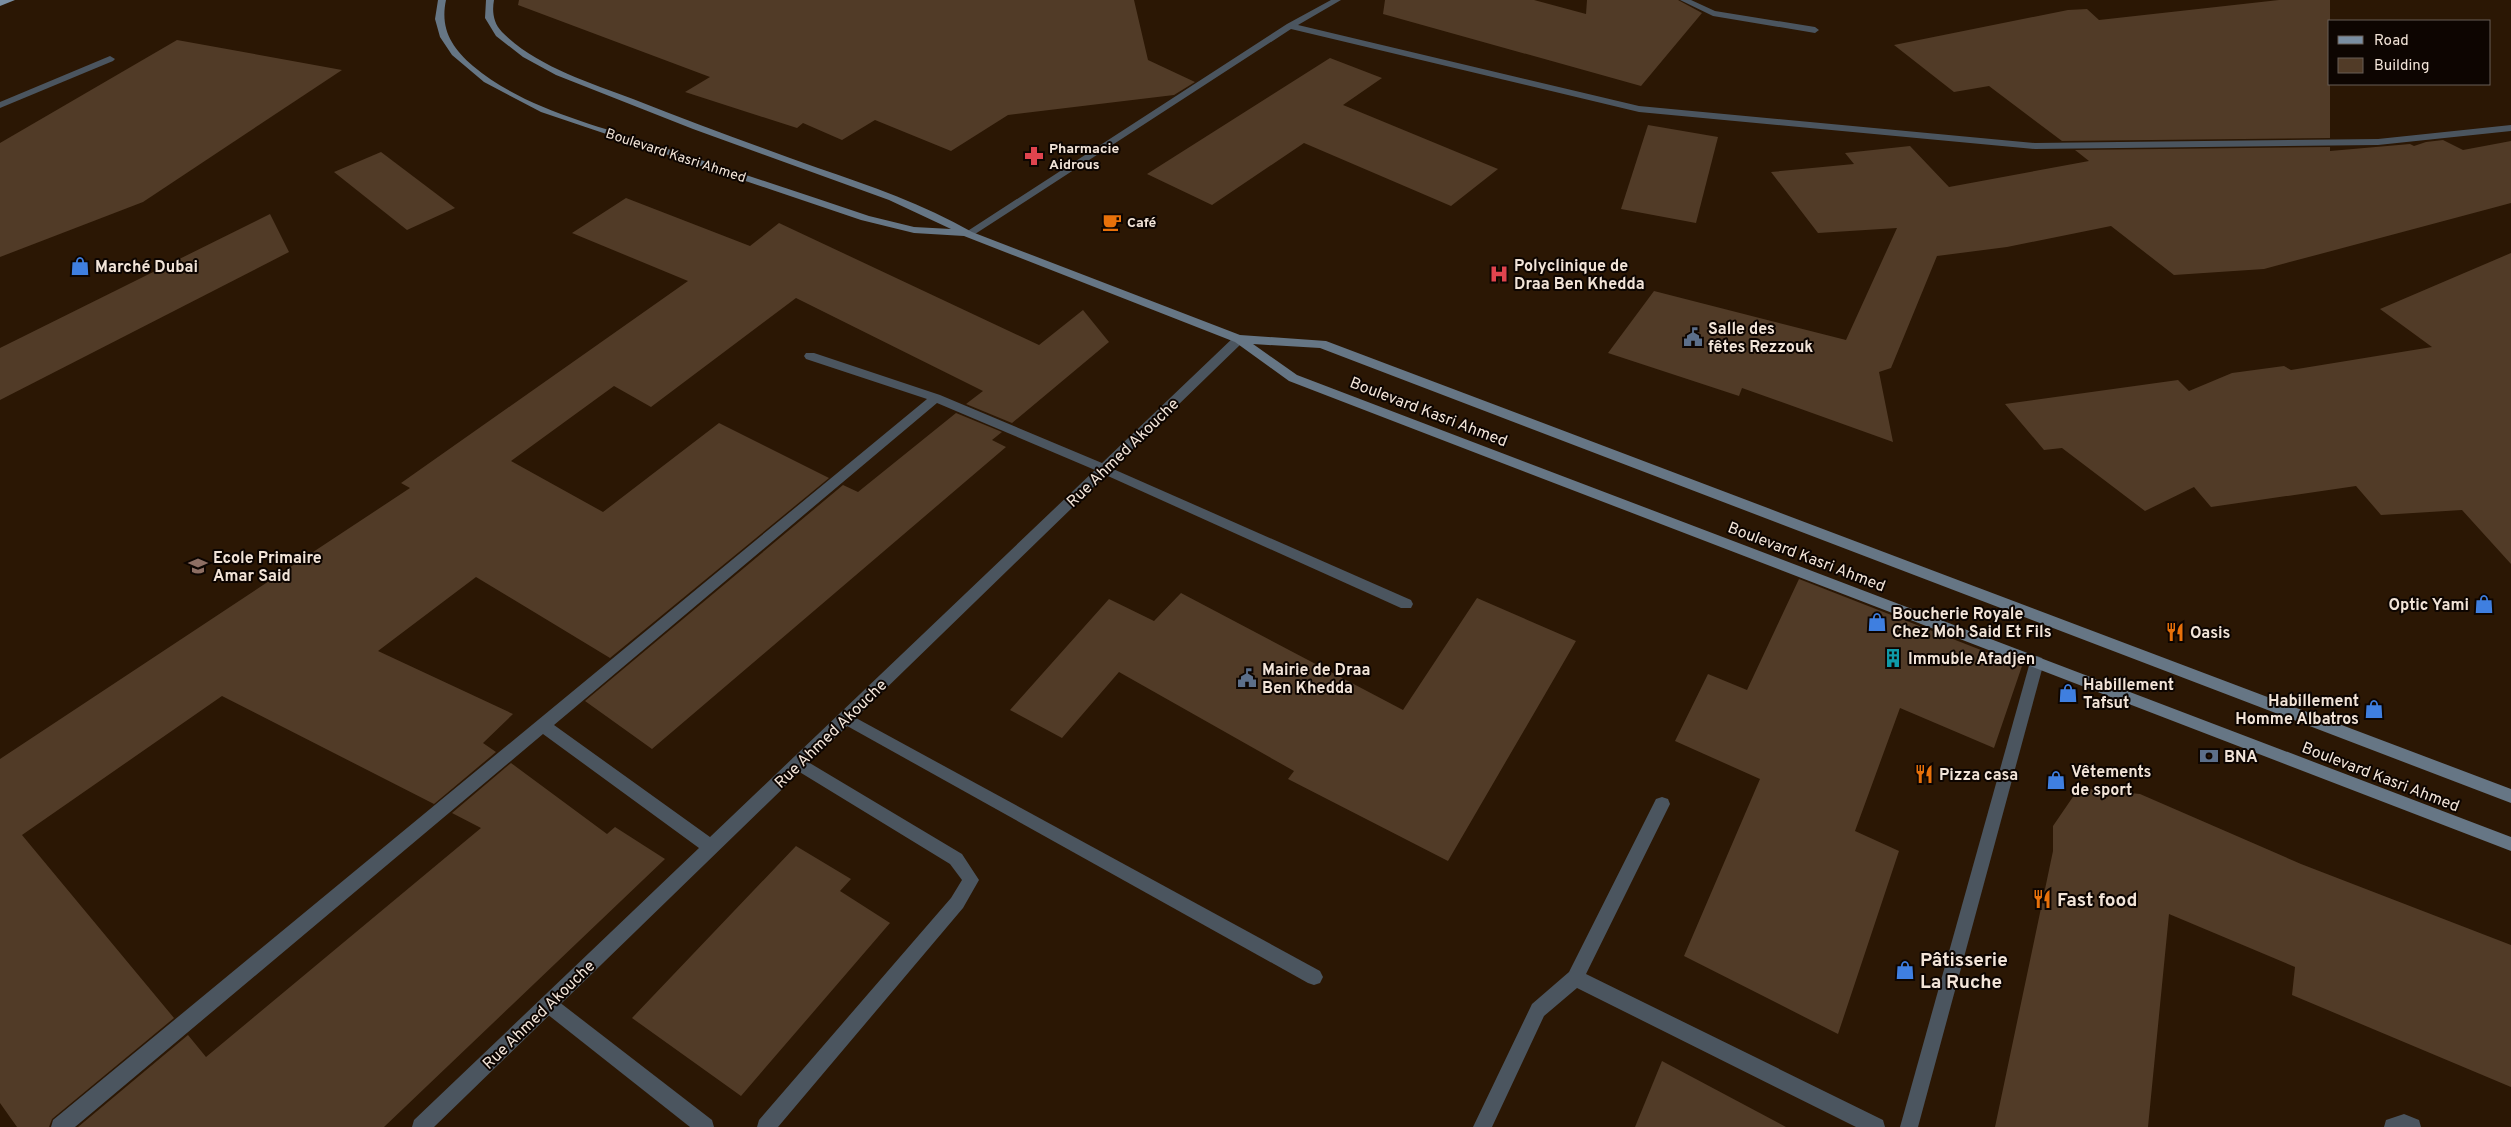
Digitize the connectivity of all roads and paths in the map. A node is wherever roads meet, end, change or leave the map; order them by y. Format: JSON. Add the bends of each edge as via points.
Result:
{"nodes":[{"id":1,"x":10,"y":0,"type":"edge"},
{"id":2,"x":442,"y":0,"type":"edge"},
{"id":3,"x":490,"y":0,"type":"edge"},
{"id":4,"x":1337,"y":0,"type":"edge"},
{"id":5,"x":1684,"y":0,"type":"edge"},
{"id":6,"x":0,"y":4,"type":"edge"},
{"id":7,"x":1290,"y":26,"type":"junction"},
{"id":8,"x":1815,"y":30,"type":"dead end"},
{"id":9,"x":110,"y":59,"type":"dead end"},
{"id":10,"x":0,"y":105,"type":"edge"},
{"id":11,"x":2511,"y":128,"type":"edge"},
{"id":12,"x":968,"y":234,"type":"junction"},
{"id":13,"x":1239,"y":339,"type":"junction"},
{"id":14,"x":810,"y":356,"type":"dead end"},
{"id":15,"x":936,"y":398,"type":"junction"},
{"id":16,"x":1104,"y":469,"type":"junction"},
{"id":17,"x":1406,"y":604,"type":"dead end"},
{"id":18,"x":2037,"y":662,"type":"junction"},
{"id":19,"x":845,"y":718,"type":"junction"},
{"id":20,"x":542,"y":725,"type":"junction"},
{"id":21,"x":798,"y":763,"type":"junction"},
{"id":22,"x":2511,"y":796,"type":"edge"},
{"id":23,"x":1662,"y":804,"type":"dead end"},
{"id":24,"x":2511,"y":844,"type":"edge"},
{"id":25,"x":711,"y":847,"type":"junction"},
{"id":26,"x":1314,"y":977,"type":"dead end"},
{"id":27,"x":1576,"y":978,"type":"junction"},
{"id":28,"x":548,"y":1004,"type":"junction"},
{"id":29,"x":60,"y":1127,"type":"edge"},
{"id":30,"x":421,"y":1127,"type":"edge"},
{"id":31,"x":705,"y":1127,"type":"edge"},
{"id":32,"x":766,"y":1127,"type":"edge"},
{"id":33,"x":1482,"y":1127,"type":"edge"},
{"id":34,"x":1876,"y":1127,"type":"edge"},
{"id":35,"x":1909,"y":1127,"type":"edge"},
{"id":36,"x":2393,"y":1127,"type":"edge"},
{"id":37,"x":2412,"y":1127,"type":"edge"}],
"edges":[{"from":1,"to":6,"type":"main road"},
{"from":2,"to":12,"type":"main road","name":"Boulevard Kasri Ahmed","via":[[438,18],[446,42],[480,75],[515,97],[561,116],[865,218],[914,230]]},
{"from":3,"to":12,"type":"main road","name":"Boulevard Kasri Ahmed","via":[[489,20],[498,34],[556,70],[688,125],[887,195]]},
{"from":4,"to":7,"type":"street"},
{"from":5,"to":8,"type":"street","via":[[1713,13]]},
{"from":7,"to":11,"type":"street","via":[[1639,109],[2034,146],[2378,142]]},
{"from":7,"to":12,"type":"street"},
{"from":9,"to":10,"type":"street"},
{"from":12,"to":13,"type":"main road","name":"Boulevard Kasri Ahmed"},
{"from":13,"to":16,"type":"street","name":"Rue Ahmed Akouche"},
{"from":13,"to":18,"type":"main road","name":"Boulevard Kasri Ahmed","via":[[1293,378]]},
{"from":13,"to":22,"type":"main road","name":"Boulevard Kasri Ahmed","via":[[1322,344]]},
{"from":14,"to":15,"type":"street"},
{"from":15,"to":16,"type":"street"},
{"from":15,"to":20,"type":"street"},
{"from":16,"to":17,"type":"street"},
{"from":16,"to":19,"type":"street","name":"Rue Ahmed Akouche"},
{"from":18,"to":24,"type":"main road","name":"Boulevard Kasri Ahmed"},
{"from":18,"to":35,"type":"street"},
{"from":19,"to":21,"type":"street","name":"Rue Ahmed Akouche"},
{"from":19,"to":26,"type":"street"},
{"from":20,"to":25,"type":"street"},
{"from":20,"to":29,"type":"street"},
{"from":21,"to":25,"type":"street","name":"Rue Ahmed Akouche"},
{"from":21,"to":32,"type":"street","via":[[956,859],[971,880],[957,904]]},
{"from":23,"to":27,"type":"street"},
{"from":25,"to":28,"type":"street","name":"Rue Ahmed Akouche"},
{"from":27,"to":33,"type":"street","via":[[1538,1010]]},
{"from":27,"to":34,"type":"street"},
{"from":28,"to":30,"type":"street","name":"Rue Ahmed Akouche"},
{"from":28,"to":31,"type":"street"},
{"from":36,"to":37,"type":"street","via":[[2404,1123]]}]}
